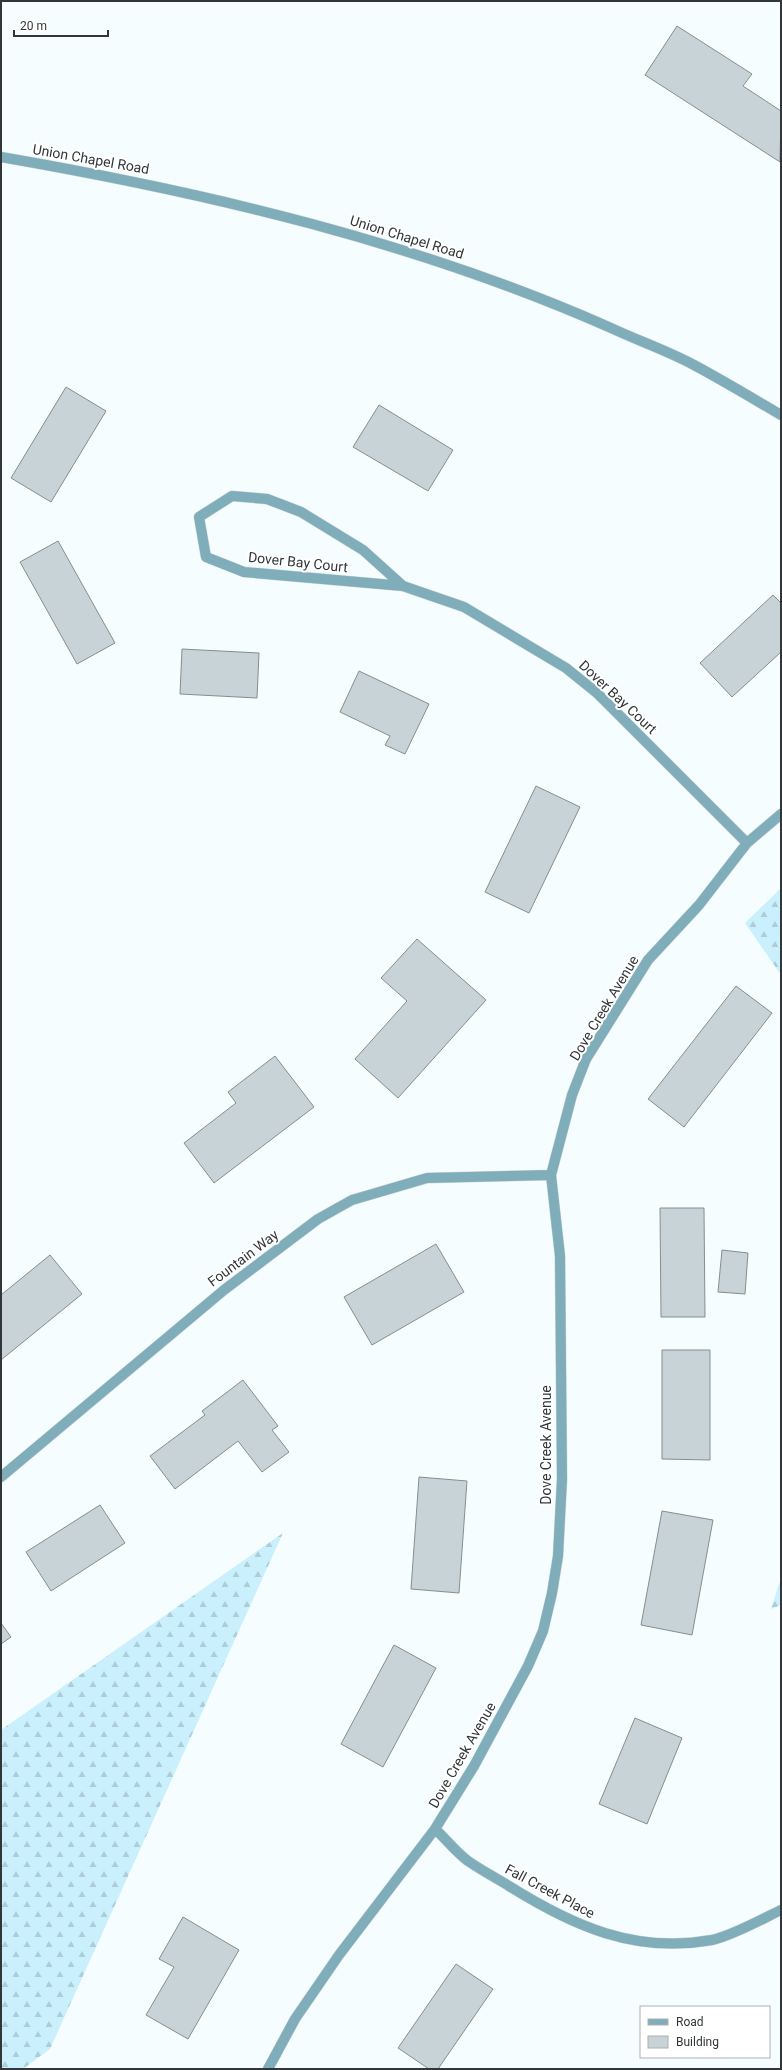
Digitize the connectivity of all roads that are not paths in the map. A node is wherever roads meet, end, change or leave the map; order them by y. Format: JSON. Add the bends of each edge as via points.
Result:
{"nodes":[{"id":1,"x":1,"y":157,"type":"edge"},
{"id":2,"x":781,"y":415,"type":"edge"},
{"id":3,"x":403,"y":586,"type":"junction"},
{"id":4,"x":781,"y":814,"type":"edge"},
{"id":5,"x":747,"y":843,"type":"junction"},
{"id":6,"x":551,"y":1175,"type":"junction"},
{"id":7,"x":1,"y":1477,"type":"edge"},
{"id":8,"x":435,"y":1829,"type":"junction"},
{"id":9,"x":781,"y":1910,"type":"edge"},
{"id":10,"x":268,"y":2069,"type":"edge"}],
"edges":[{"from":1,"to":2,"type":"street","name":"Union Chapel Road","via":[[154,184],[340,231],[477,274],[556,304],[693,365]]},
{"from":3,"to":3,"type":"street","name":"Dover Bay Court","via":[[363,550],[301,512],[267,499],[232,496],[199,517],[206,557],[244,572]]},
{"from":3,"to":5,"type":"street","name":"Dover Bay Court","via":[[464,608],[566,668],[597,693]]},
{"from":4,"to":5,"type":"street","name":"Dove Creek Avenue"},
{"from":5,"to":6,"type":"street","name":"Dove Creek Avenue","via":[[699,904],[648,960],[586,1059],[572,1095]]},
{"from":6,"to":7,"type":"street","name":"Fountain Way","via":[[427,1178],[352,1200],[324,1215],[224,1290]]},
{"from":6,"to":8,"type":"street","name":"Dove Creek Avenue","via":[[560,1256],[562,1479],[558,1556],[552,1593],[543,1631],[528,1666],[474,1766]]},
{"from":8,"to":9,"type":"street","name":"Fall Creek Place","via":[[467,1860],[530,1899],[598,1932],[635,1941],[674,1944],[713,1939]]},
{"from":8,"to":10,"type":"street","name":"Dove Creek Avenue","via":[[339,1955],[295,2019]]}]}
